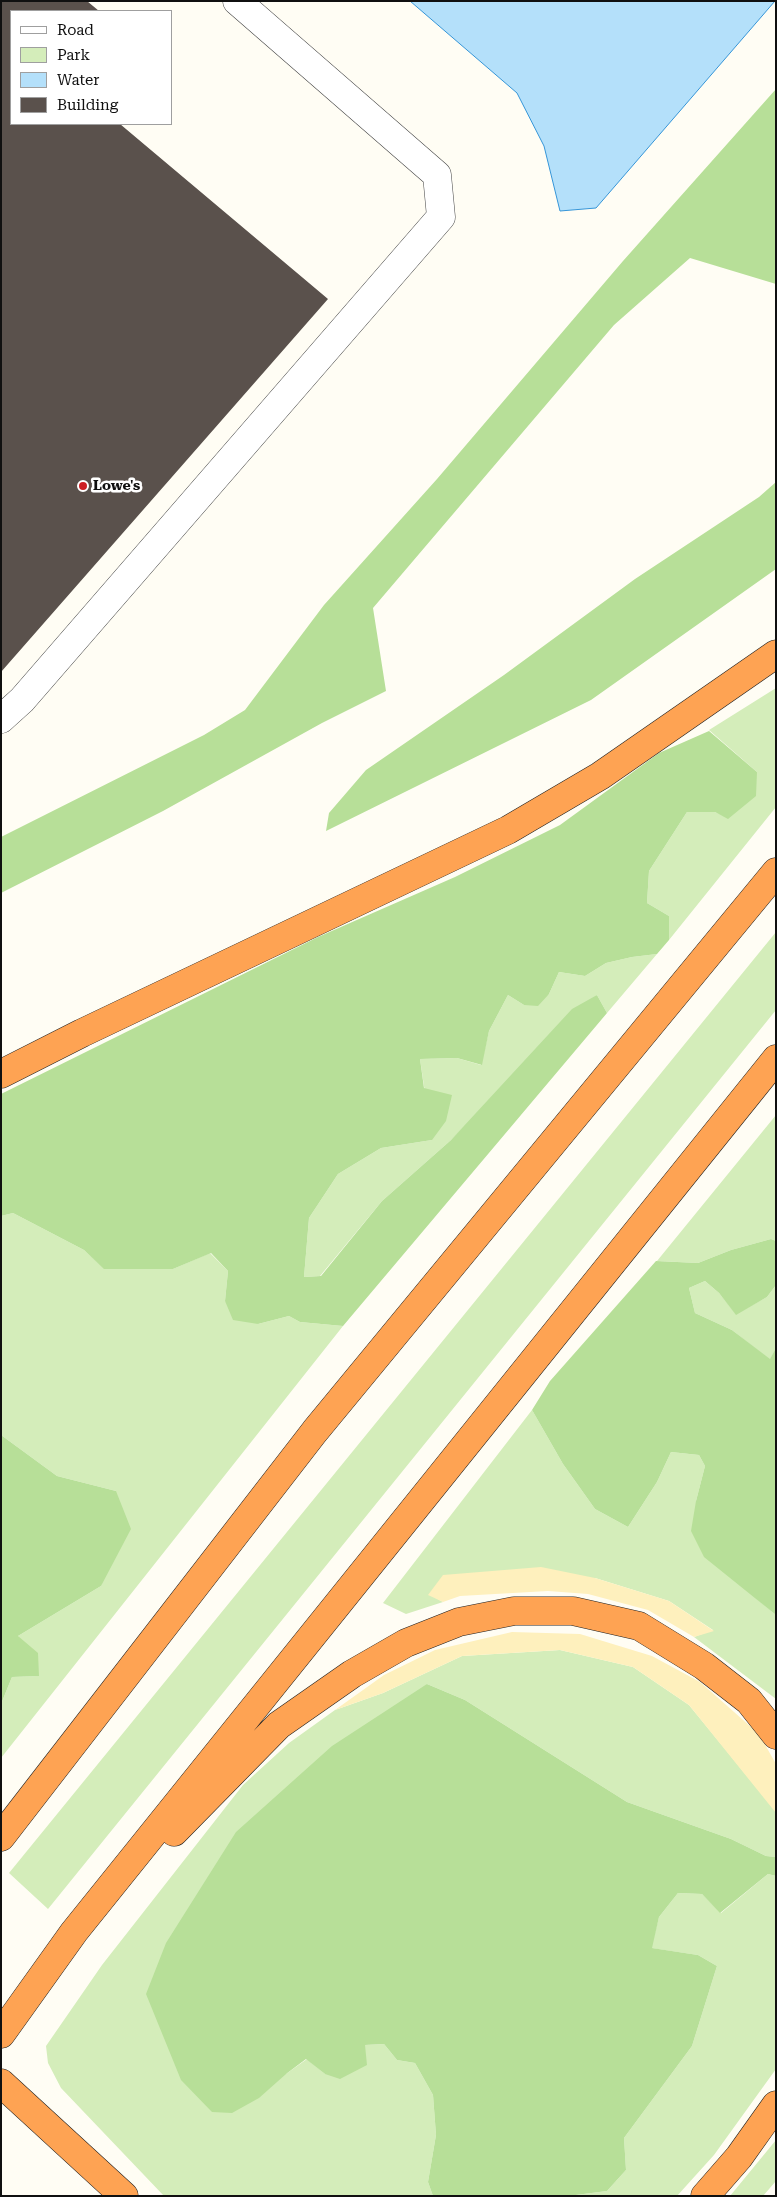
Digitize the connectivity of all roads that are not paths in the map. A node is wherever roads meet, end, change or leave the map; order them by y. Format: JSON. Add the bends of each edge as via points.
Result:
{"nodes":[{"id":1,"x":237,"y":1,"type":"edge"},
{"id":2,"x":776,"y":654,"type":"edge"},
{"id":3,"x":2,"y":715,"type":"edge"},
{"id":4,"x":776,"y":872,"type":"edge"},
{"id":5,"x":776,"y":1059,"type":"edge"},
{"id":6,"x":1,"y":1074,"type":"edge"},
{"id":7,"x":776,"y":1735,"type":"edge"},
{"id":8,"x":1,"y":1837,"type":"edge"},
{"id":9,"x":74,"y":1932,"type":"junction"},
{"id":10,"x":1,"y":2034,"type":"edge"},
{"id":11,"x":1,"y":2083,"type":"edge"},
{"id":12,"x":776,"y":2104,"type":"edge"},
{"id":13,"x":124,"y":2196,"type":"edge"},
{"id":14,"x":706,"y":2196,"type":"edge"}],
"edges":[{"from":1,"to":3,"type":"lane","via":[[437,176],[440,217],[22,700]]},
{"from":2,"to":6,"type":"highway","via":[[600,776],[508,830],[82,1032]]},
{"from":4,"to":8,"type":"highway","via":[[315,1431]]},
{"from":5,"to":9,"type":"highway"},
{"from":7,"to":9,"type":"highway","via":[[749,1701],[712,1671],[639,1626],[574,1611],[514,1611],[459,1622],[406,1643],[352,1674],[280,1724]]},
{"from":9,"to":10,"type":"highway"},
{"from":11,"to":13,"type":"highway"},
{"from":12,"to":14,"type":"highway","via":[[739,2157]]}]}
